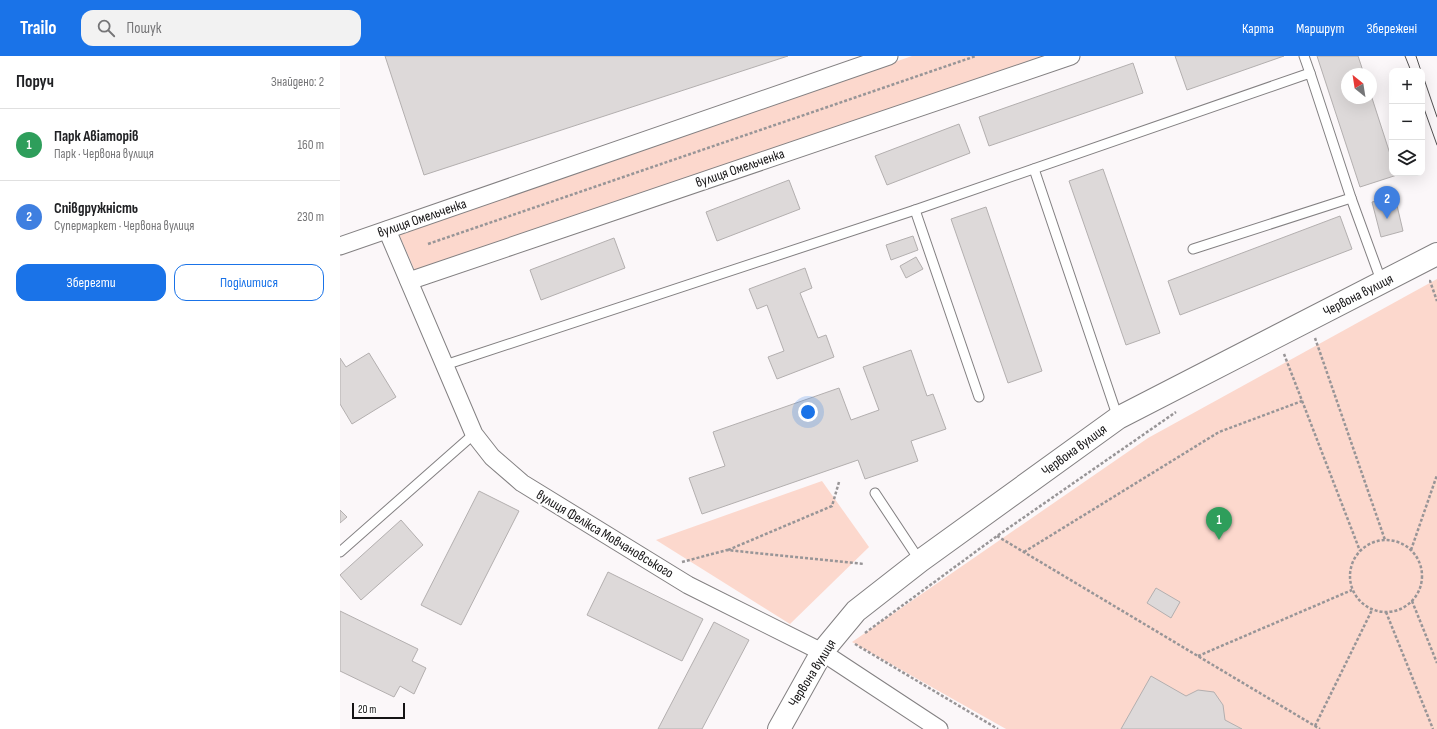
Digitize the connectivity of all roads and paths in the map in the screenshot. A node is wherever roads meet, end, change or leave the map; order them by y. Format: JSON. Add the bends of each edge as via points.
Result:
{"nodes":[{"id":1,"x":889,"y":56,"type":"edge"},
{"id":2,"x":976,"y":56,"type":"edge"},
{"id":3,"x":1071,"y":56,"type":"edge"},
{"id":4,"x":1304,"y":56,"type":"edge"},
{"id":5,"x":1310,"y":73,"type":"junction"},
{"id":6,"x":1034,"y":169,"type":"junction"},
{"id":7,"x":1351,"y":198,"type":"junction"},
{"id":8,"x":915,"y":210,"type":"junction"},
{"id":9,"x":387,"y":230,"type":"junction"},
{"id":10,"x":428,"y":244,"type":"dead end"},
{"id":11,"x":340,"y":246,"type":"edge"},
{"id":12,"x":1193,"y":249,"type":"dead end"},
{"id":13,"x":1437,"y":254,"type":"edge"},
{"id":14,"x":409,"y":281,"type":"junction"},
{"id":15,"x":1382,"y":283,"type":"junction"},
{"id":16,"x":1423,"y":284,"type":"dead end"},
{"id":17,"x":1437,"y":302,"type":"edge"},
{"id":18,"x":1322,"y":335,"type":"dead end"},
{"id":19,"x":1315,"y":338,"type":"junction"},
{"id":20,"x":1309,"y":341,"type":"dead end"},
{"id":21,"x":1290,"y":351,"type":"dead end"},
{"id":22,"x":1284,"y":354,"type":"junction"},
{"id":23,"x":1277,"y":357,"type":"dead end"},
{"id":24,"x":445,"y":365,"type":"junction"},
{"id":25,"x":980,"y":397,"type":"dead end"},
{"id":26,"x":1302,"y":401,"type":"junction"},
{"id":27,"x":1178,"y":411,"type":"dead end"},
{"id":28,"x":1118,"y":418,"type":"junction"},
{"id":29,"x":474,"y":434,"type":"junction"},
{"id":30,"x":1437,"y":475,"type":"edge"},
{"id":31,"x":839,"y":482,"type":"dead end"},
{"id":32,"x":874,"y":493,"type":"dead end"},
{"id":33,"x":997,"y":536,"type":"junction"},
{"id":34,"x":1385,"y":540,"type":"junction"},
{"id":35,"x":728,"y":550,"type":"junction"},
{"id":36,"x":1411,"y":550,"type":"junction"},
{"id":37,"x":1360,"y":551,"type":"junction"},
{"id":38,"x":340,"y":552,"type":"edge"},
{"id":39,"x":1024,"y":552,"type":"junction"},
{"id":40,"x":920,"y":561,"type":"junction"},
{"id":41,"x":682,"y":562,"type":"dead end"},
{"id":42,"x":864,"y":564,"type":"dead end"},
{"id":43,"x":1352,"y":590,"type":"junction"},
{"id":44,"x":1412,"y":601,"type":"junction"},
{"id":45,"x":1372,"y":609,"type":"junction"},
{"id":46,"x":1386,"y":612,"type":"junction"},
{"id":47,"x":865,"y":633,"type":"dead end"},
{"id":48,"x":852,"y":642,"type":"dead end"},
{"id":49,"x":822,"y":652,"type":"junction"},
{"id":50,"x":1198,"y":656,"type":"junction"},
{"id":51,"x":1437,"y":663,"type":"edge"},
{"id":52,"x":1315,"y":726,"type":"junction"},
{"id":53,"x":779,"y":729,"type":"edge"},
{"id":54,"x":939,"y":729,"type":"edge"},
{"id":55,"x":998,"y":729,"type":"edge"},
{"id":56,"x":1320,"y":729,"type":"edge"},
{"id":57,"x":1433,"y":729,"type":"edge"}],
"edges":[{"from":1,"to":9,"type":"street","name":"вулиця Омельченка"},
{"from":2,"to":10,"type":"path"},
{"from":3,"to":14,"type":"street","name":"вулиця Омельченка"},
{"from":4,"to":5,"type":"lane"},
{"from":5,"to":6,"type":"lane"},
{"from":5,"to":7,"type":"lane"},
{"from":6,"to":8,"type":"lane"},
{"from":6,"to":28,"type":"lane"},
{"from":7,"to":12,"type":"lane"},
{"from":7,"to":15,"type":"lane"},
{"from":8,"to":24,"type":"lane"},
{"from":8,"to":25,"type":"lane"},
{"from":9,"to":11,"type":"street","name":"вулиця Омельченка"},
{"from":9,"to":14,"type":"street","name":"вулиця Фелікса Мовчановського"},
{"from":13,"to":15,"type":"main road","name":"Червона вулиця"},
{"from":14,"to":24,"type":"street","name":"вулиця Фелікса Мовчановського"},
{"from":15,"to":28,"type":"main road","name":"Червона вулиця"},
{"from":16,"to":17,"type":"path","via":[[1430,280]]},
{"from":18,"to":19,"type":"path"},
{"from":19,"to":20,"type":"path"},
{"from":19,"to":34,"type":"path"},
{"from":21,"to":22,"type":"path"},
{"from":22,"to":23,"type":"path"},
{"from":22,"to":26,"type":"path"},
{"from":24,"to":29,"type":"street","name":"вулиця Фелікса Мовчановського"},
{"from":26,"to":37,"type":"path"},
{"from":26,"to":39,"type":"path","via":[[1219,432]]},
{"from":27,"to":33,"type":"path"},
{"from":28,"to":40,"type":"main road","name":"Червона вулиця"},
{"from":29,"to":38,"type":"lane"},
{"from":29,"to":49,"type":"street","name":"вулиця Фелікса Мовчановського","via":[[492,457],[522,483],[688,585]]},
{"from":30,"to":36,"type":"path"},
{"from":31,"to":35,"type":"path","via":[[832,506]]},
{"from":32,"to":40,"type":"lane"},
{"from":33,"to":39,"type":"path"},
{"from":33,"to":47,"type":"path"},
{"from":34,"to":36,"type":"path","via":[[1399,542]]},
{"from":34,"to":37,"type":"path","via":[[1371,543]]},
{"from":35,"to":41,"type":"path"},
{"from":35,"to":42,"type":"path"},
{"from":36,"to":44,"type":"path","via":[[1419,561],[1422,575],[1419,589]]},
{"from":37,"to":43,"type":"path","via":[[1352,563],[1349,577]]},
{"from":39,"to":50,"type":"path"},
{"from":40,"to":49,"type":"main road","name":"Червона вулиця","via":[[856,611]]},
{"from":43,"to":45,"type":"path","via":[[1360,602]]},
{"from":43,"to":50,"type":"path"},
{"from":44,"to":46,"type":"path","via":[[1400,609]]},
{"from":44,"to":51,"type":"path"},
{"from":45,"to":46,"type":"path"},
{"from":45,"to":52,"type":"path"},
{"from":46,"to":57,"type":"path"},
{"from":48,"to":55,"type":"path"},
{"from":49,"to":53,"type":"main road","name":"Червона вулиця"},
{"from":49,"to":54,"type":"street","name":"вулиця Фелікса Мовчановського"},
{"from":50,"to":52,"type":"path"},
{"from":52,"to":56,"type":"path"}]}
